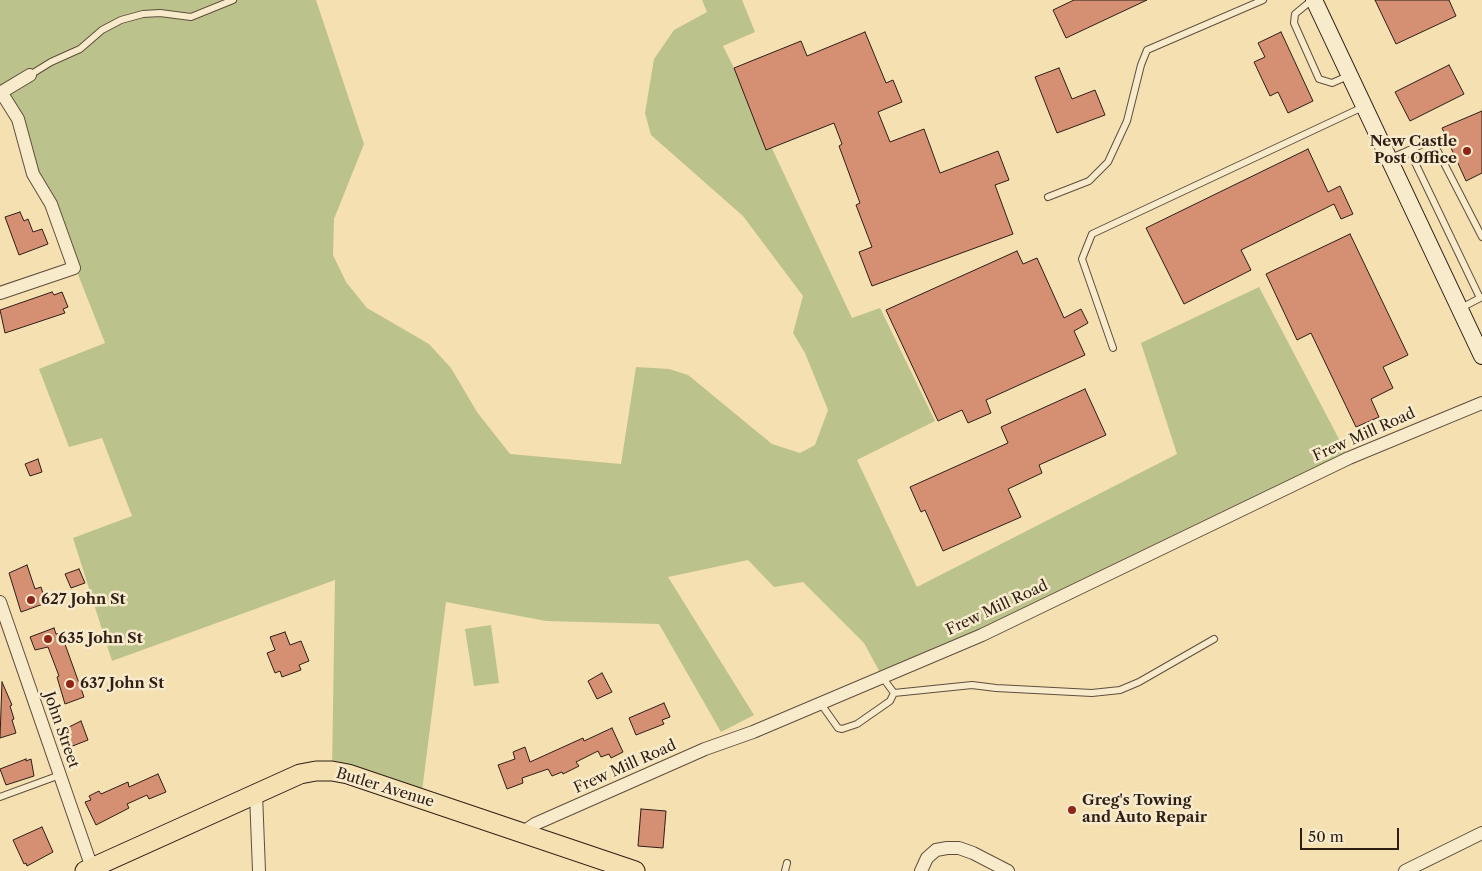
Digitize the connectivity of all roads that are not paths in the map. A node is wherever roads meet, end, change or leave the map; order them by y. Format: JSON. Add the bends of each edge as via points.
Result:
{"nodes":[{"id":1,"x":233,"y":0,"type":"edge"},
{"id":2,"x":1263,"y":0,"type":"edge"},
{"id":3,"x":1313,"y":0,"type":"edge"},
{"id":4,"x":30,"y":75,"type":"joint"},
{"id":5,"x":1349,"y":75,"type":"junction"},
{"id":6,"x":1,"y":92,"type":"edge"},
{"id":7,"x":1364,"y":107,"type":"junction"},
{"id":8,"x":1409,"y":150,"type":"junction"},
{"id":9,"x":1389,"y":159,"type":"junction"},
{"id":10,"x":1048,"y":197,"type":"dead end"},
{"id":11,"x":1482,"y":237,"type":"edge"},
{"id":12,"x":0,"y":293,"type":"edge"},
{"id":13,"x":1481,"y":297,"type":"edge"},
{"id":14,"x":1459,"y":309,"type":"junction"},
{"id":15,"x":1112,"y":348,"type":"dead end"},
{"id":16,"x":1482,"y":356,"type":"edge"},
{"id":17,"x":1482,"y":403,"type":"edge"},
{"id":18,"x":0,"y":602,"type":"edge"},
{"id":19,"x":1214,"y":639,"type":"dead end"},
{"id":20,"x":883,"y":678,"type":"junction"},
{"id":21,"x":894,"y":693,"type":"junction"},
{"id":22,"x":821,"y":704,"type":"junction"},
{"id":23,"x":60,"y":775,"type":"junction"},
{"id":24,"x":256,"y":794,"type":"junction"},
{"id":25,"x":0,"y":797,"type":"edge"},
{"id":26,"x":522,"y":833,"type":"junction"},
{"id":27,"x":1482,"y":833,"type":"edge"},
{"id":28,"x":787,"y":863,"type":"dead end"},
{"id":29,"x":88,"y":869,"type":"edge"},
{"id":30,"x":259,"y":871,"type":"edge"},
{"id":31,"x":635,"y":871,"type":"edge"},
{"id":32,"x":785,"y":871,"type":"edge"},
{"id":33,"x":921,"y":871,"type":"edge"},
{"id":34,"x":1008,"y":871,"type":"edge"},
{"id":35,"x":1405,"y":871,"type":"edge"}],
"edges":[{"from":1,"to":4,"type":"lane","via":[[191,17],[160,13],[121,20],[102,30],[80,49]]},
{"from":2,"to":10,"type":"lane","via":[[1147,50],[1127,121],[1108,162],[1089,182]]},
{"from":3,"to":5,"type":"street"},
{"from":3,"to":5,"type":"lane","via":[[1295,14],[1294,23],[1320,79],[1332,83]]},
{"from":4,"to":6,"type":"street"},
{"from":5,"to":7,"type":"street"},
{"from":6,"to":12,"type":"street","via":[[18,119],[33,174],[51,204],[74,268]]},
{"from":7,"to":9,"type":"street"},
{"from":7,"to":15,"type":"lane","via":[[1092,234],[1082,258]]},
{"from":8,"to":9,"type":"lane"},
{"from":8,"to":11,"type":"lane","via":[[1432,140]]},
{"from":8,"to":13,"type":"lane"},
{"from":9,"to":14,"type":"street"},
{"from":13,"to":14,"type":"lane"},
{"from":14,"to":16,"type":"street"},
{"from":17,"to":20,"type":"street","name":"Frew Mill Road","via":[[1349,458],[982,635]]},
{"from":18,"to":23,"type":"street","name":"John Street"},
{"from":19,"to":21,"type":"lane","via":[[1120,690],[1092,693],[972,684]]},
{"from":20,"to":21,"type":"lane"},
{"from":20,"to":22,"type":"street","name":"Frew Mill Road"},
{"from":21,"to":22,"type":"lane","via":[[890,702],[857,724],[842,729]]},
{"from":22,"to":26,"type":"street","name":"Frew Mill Road","via":[[705,749],[535,824]]},
{"from":23,"to":25,"type":"lane"},
{"from":23,"to":29,"type":"street","name":"John Street"},
{"from":24,"to":26,"type":"main road","name":"Butler Avenue","via":[[300,774],[332,771]]},
{"from":24,"to":29,"type":"main road","name":"Butler Avenue"},
{"from":24,"to":30,"type":"street"},
{"from":26,"to":31,"type":"main road","name":"Butler Avenue"},
{"from":27,"to":35,"type":"street"},
{"from":28,"to":32,"type":"lane"},
{"from":33,"to":34,"type":"street","via":[[931,854],[947,848],[973,853]]}]}
